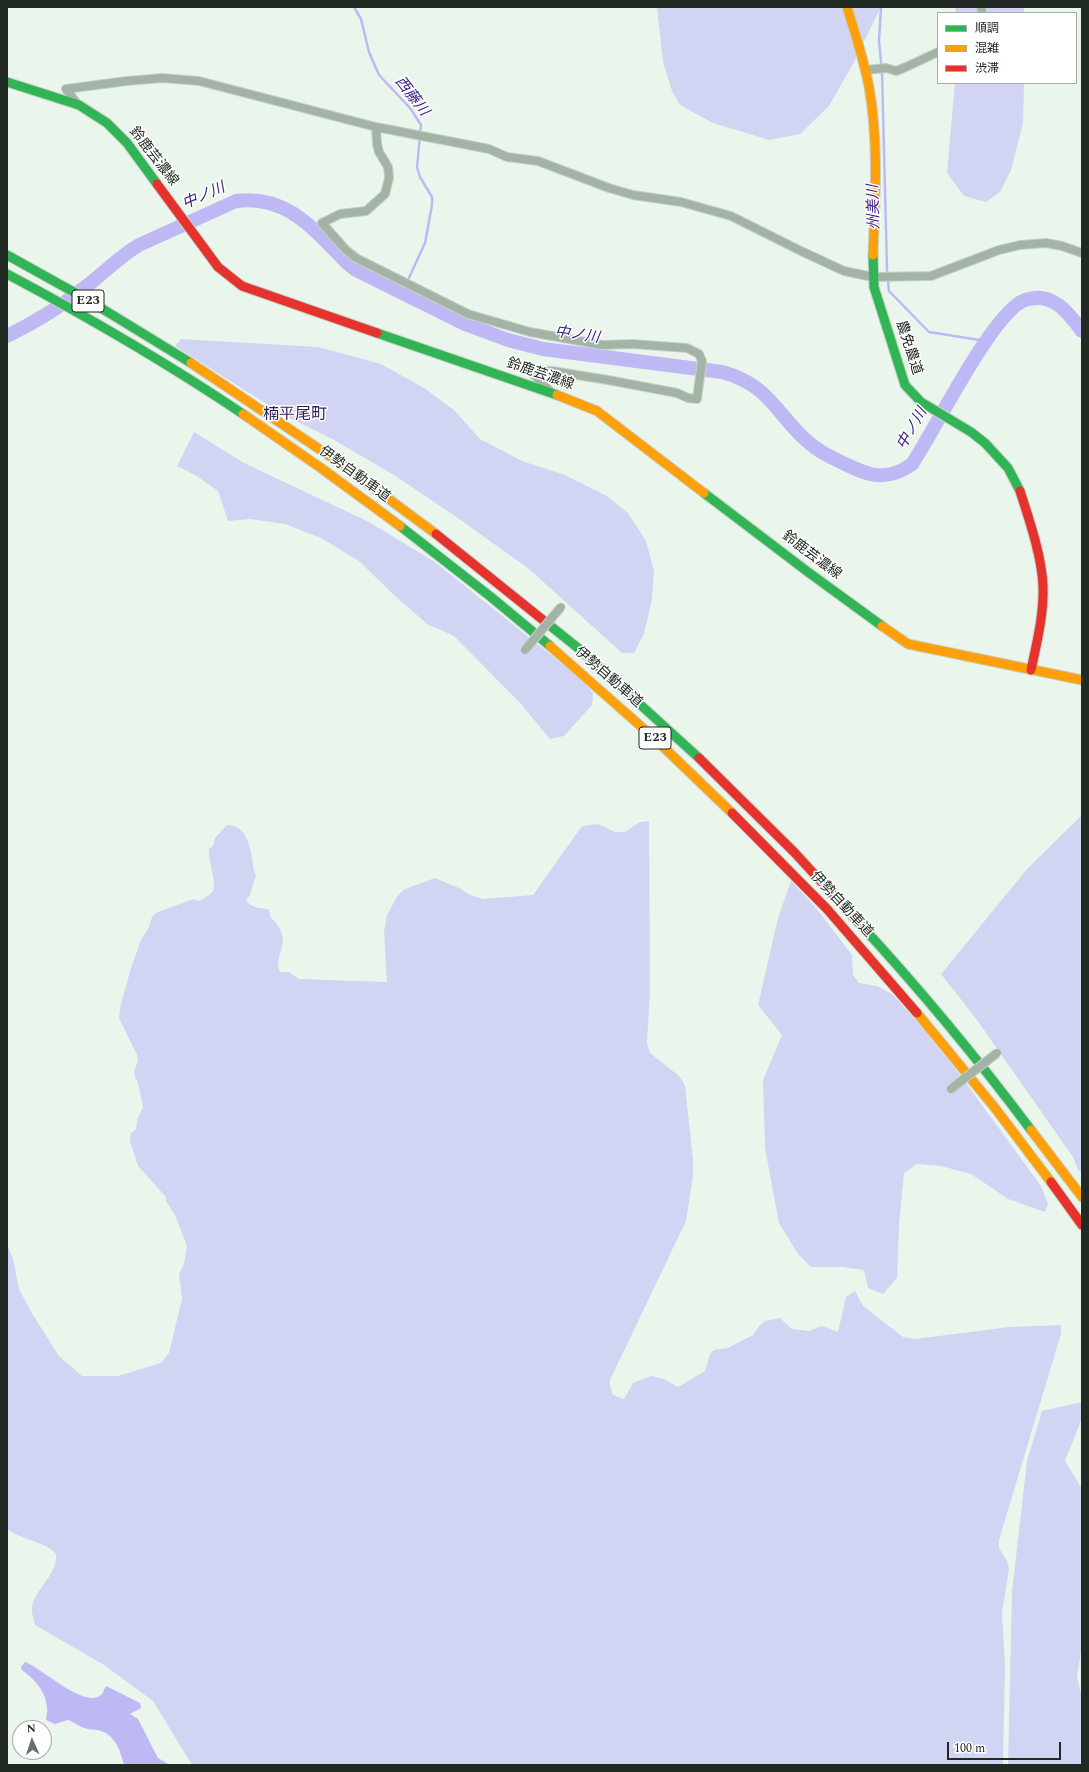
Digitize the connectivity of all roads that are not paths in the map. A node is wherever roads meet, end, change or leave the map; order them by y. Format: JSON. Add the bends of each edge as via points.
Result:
{"nodes":[{"id":1,"x":848,"y":7,"type":"edge"},
{"id":2,"x":937,"y":52,"type":"edge"},
{"id":3,"x":865,"y":70,"type":"junction"},
{"id":4,"x":7,"y":82,"type":"edge"},
{"id":5,"x":79,"y":105,"type":"junction"},
{"id":6,"x":376,"y":127,"type":"junction"},
{"id":7,"x":1082,"y":253,"type":"edge"},
{"id":8,"x":7,"y":255,"type":"edge"},
{"id":9,"x":7,"y":274,"type":"edge"},
{"id":10,"x":877,"y":277,"type":"junction"},
{"id":11,"x":551,"y":393,"type":"junction"},
{"id":12,"x":561,"y":607,"type":"dead end"},
{"id":13,"x":525,"y":650,"type":"dead end"},
{"id":14,"x":1031,"y":670,"type":"junction"},
{"id":15,"x":1082,"y":680,"type":"edge"},
{"id":16,"x":997,"y":1053,"type":"dead end"},
{"id":17,"x":951,"y":1089,"type":"dead end"},
{"id":18,"x":1082,"y":1197,"type":"edge"},
{"id":19,"x":1082,"y":1225,"type":"edge"}],
"edges":[{"from":1,"to":3,"type":"main road","name":"農免農道"},
{"from":2,"to":3,"type":"street","via":[[901,69]]},
{"from":3,"to":10,"type":"main road","name":"農免農道","via":[[871,98],[875,154]]},
{"from":4,"to":5,"type":"main road","name":"鈴鹿芸濃線"},
{"from":5,"to":6,"type":"street","via":[[66,89],[127,80],[186,79]]},
{"from":5,"to":11,"type":"main road","name":"鈴鹿芸濃線","via":[[107,123],[127,143],[218,268],[242,286]]},
{"from":6,"to":10,"type":"street","via":[[488,149],[507,157],[538,161],[633,195],[681,202],[735,217],[844,271]]},
{"from":6,"to":11,"type":"street","via":[[379,152],[388,167],[389,178],[385,194],[366,211],[340,214],[322,223],[356,258],[468,314],[530,332],[602,346],[632,344],[687,348],[699,354],[702,361],[697,399],[608,380],[529,370]]},
{"from":7,"to":10,"type":"street","via":[[1046,243],[1020,245],[931,276]]},
{"from":8,"to":18,"type":"main road","name":"伊勢自動車道","number":"E23","via":[[147,335],[283,422],[419,520],[570,642],[702,760],[781,838],[870,934],[988,1073]]},
{"from":9,"to":19,"type":"main road","name":"伊勢自動車道","number":"E23","via":[[138,348],[219,398],[280,440],[414,536],[512,614],[602,691],[772,852],[859,944],[975,1082]]},
{"from":10,"to":14,"type":"main road","name":"農免農道","via":[[874,287],[905,385],[931,410],[980,439],[1003,461],[1012,474],[1021,496],[1043,580],[1042,616]]},
{"from":11,"to":14,"type":"main road","name":"鈴鹿芸濃線","via":[[597,411],[808,572],[908,644]]},
{"from":12,"to":13,"type":"street","bridge":true},
{"from":14,"to":15,"type":"main road","name":"鈴鹿芸濃線"},
{"from":16,"to":17,"type":"street","bridge":true}]}
